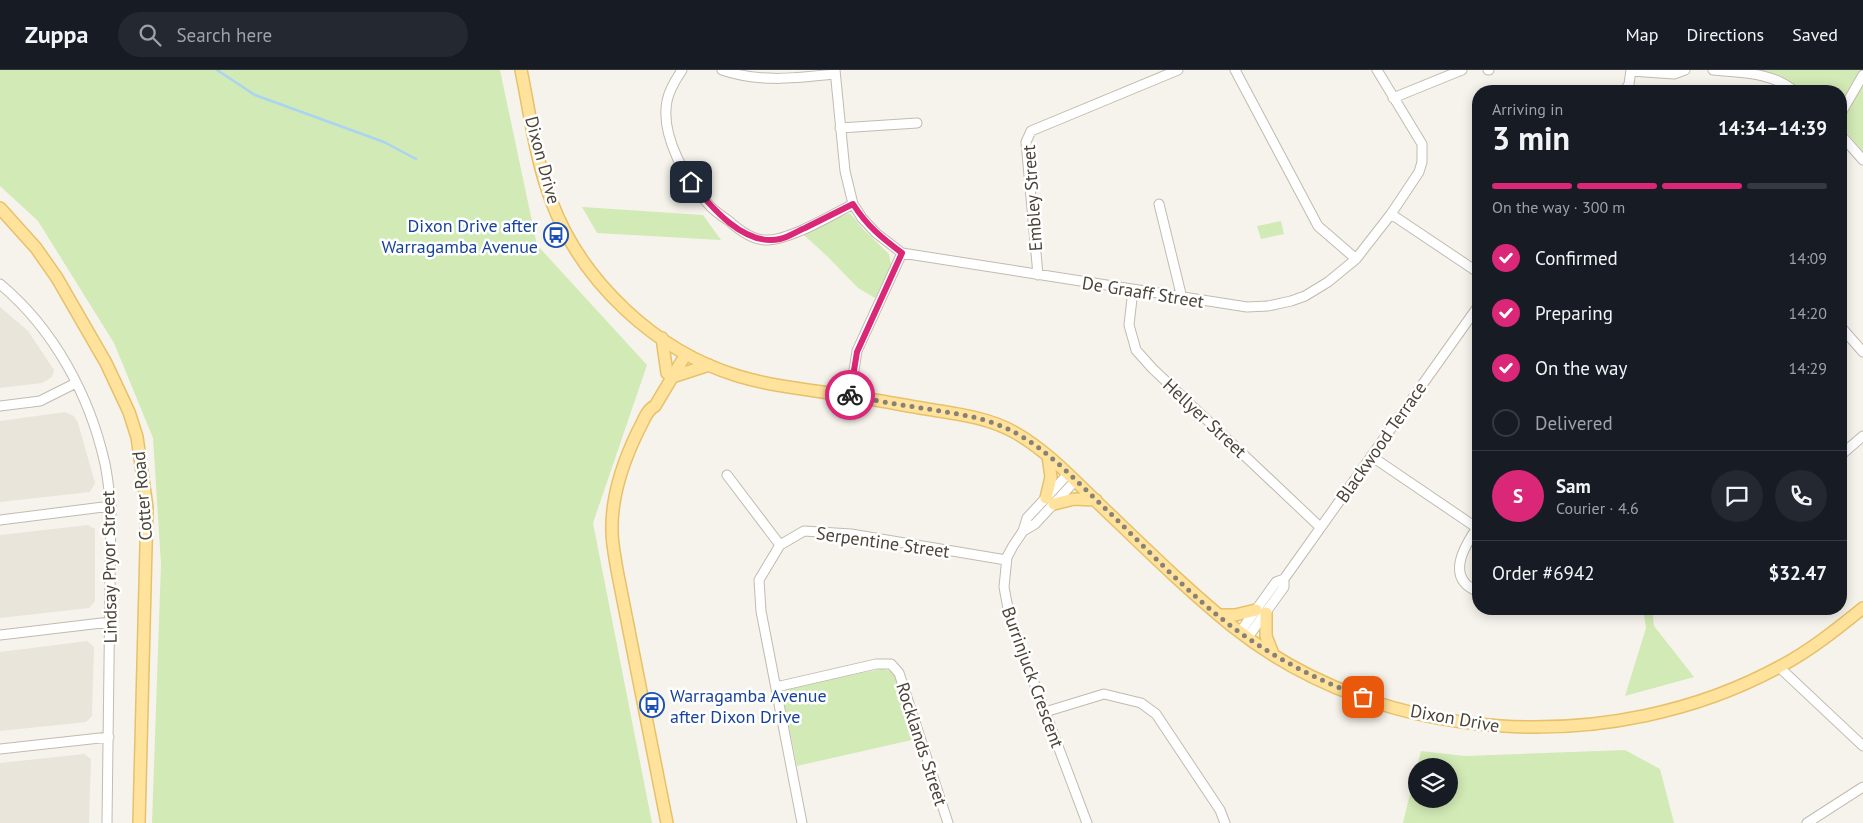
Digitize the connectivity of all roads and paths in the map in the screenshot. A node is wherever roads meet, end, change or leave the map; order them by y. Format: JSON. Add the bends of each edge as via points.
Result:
{"nodes":[{"id":1,"x":522,"y":70,"type":"edge"},
{"id":2,"x":682,"y":70,"type":"edge"},
{"id":3,"x":722,"y":70,"type":"edge"},
{"id":4,"x":1178,"y":70,"type":"edge"},
{"id":5,"x":1235,"y":70,"type":"edge"},
{"id":6,"x":1377,"y":70,"type":"edge"},
{"id":7,"x":1462,"y":70,"type":"edge"},
{"id":8,"x":1631,"y":70,"type":"edge"},
{"id":9,"x":1685,"y":70,"type":"edge"},
{"id":10,"x":1713,"y":70,"type":"edge"},
{"id":11,"x":835,"y":72,"type":"edge"},
{"id":12,"x":1863,"y":75,"type":"edge"},
{"id":13,"x":1628,"y":85,"type":"edge"},
{"id":14,"x":1786,"y":85,"type":"edge"},
{"id":15,"x":1392,"y":98,"type":"junction"},
{"id":16,"x":1847,"y":103,"type":"edge"},
{"id":17,"x":918,"y":123,"type":"dead end"},
{"id":18,"x":840,"y":128,"type":"junction"},
{"id":19,"x":1847,"y":142,"type":"edge"},
{"id":20,"x":1863,"y":160,"type":"edge"},
{"id":21,"x":853,"y":204,"type":"junction"},
{"id":22,"x":1159,"y":204,"type":"dead end"},
{"id":23,"x":0,"y":208,"type":"edge"},
{"id":24,"x":1391,"y":214,"type":"junction"},
{"id":25,"x":902,"y":253,"type":"junction"},
{"id":26,"x":1356,"y":259,"type":"junction"},
{"id":27,"x":1472,"y":268,"type":"edge"},
{"id":28,"x":1038,"y":275,"type":"junction"},
{"id":29,"x":0,"y":284,"type":"edge"},
{"id":30,"x":1133,"y":290,"type":"junction"},
{"id":31,"x":1182,"y":298,"type":"junction"},
{"id":32,"x":1472,"y":315,"type":"edge"},
{"id":33,"x":1847,"y":333,"type":"edge"},
{"id":34,"x":1863,"y":335,"type":"edge"},
{"id":35,"x":662,"y":338,"type":"junction"},
{"id":36,"x":1855,"y":342,"type":"junction"},
{"id":37,"x":682,"y":352,"type":"junction"},
{"id":38,"x":1863,"y":352,"type":"edge"},
{"id":39,"x":709,"y":365,"type":"junction"},
{"id":40,"x":669,"y":375,"type":"junction"},
{"id":41,"x":76,"y":383,"type":"junction"},
{"id":42,"x":850,"y":396,"type":"junction"},
{"id":43,"x":0,"y":406,"type":"edge"},
{"id":44,"x":1863,"y":436,"type":"edge"},
{"id":45,"x":1847,"y":450,"type":"edge"},
{"id":46,"x":1048,"y":456,"type":"junction"},
{"id":47,"x":1371,"y":456,"type":"junction"},
{"id":48,"x":727,"y":475,"type":"dead end"},
{"id":49,"x":1072,"y":477,"type":"junction"},
{"id":50,"x":1096,"y":500,"type":"junction"},
{"id":51,"x":1050,"y":501,"type":"junction"},
{"id":52,"x":111,"y":506,"type":"junction"},
{"id":53,"x":0,"y":520,"type":"edge"},
{"id":54,"x":1472,"y":523,"type":"edge"},
{"id":55,"x":1320,"y":527,"type":"junction"},
{"id":56,"x":1472,"y":537,"type":"edge"},
{"id":57,"x":780,"y":545,"type":"junction"},
{"id":58,"x":1006,"y":560,"type":"junction"},
{"id":59,"x":1472,"y":588,"type":"edge"},
{"id":60,"x":1863,"y":608,"type":"edge"},
{"id":61,"x":1261,"y":611,"type":"junction"},
{"id":62,"x":1219,"y":615,"type":"junction"},
{"id":63,"x":110,"y":622,"type":"junction"},
{"id":64,"x":0,"y":635,"type":"edge"},
{"id":65,"x":1244,"y":635,"type":"junction"},
{"id":66,"x":1273,"y":654,"type":"junction"},
{"id":67,"x":1779,"y":667,"type":"junction"},
{"id":68,"x":776,"y":687,"type":"junction"},
{"id":69,"x":1045,"y":712,"type":"junction"},
{"id":70,"x":108,"y":737,"type":"junction"},
{"id":71,"x":1863,"y":746,"type":"edge"},
{"id":72,"x":0,"y":749,"type":"edge"},
{"id":73,"x":1863,"y":787,"type":"edge"},
{"id":74,"x":107,"y":823,"type":"edge"},
{"id":75,"x":139,"y":823,"type":"edge"},
{"id":76,"x":667,"y":823,"type":"edge"},
{"id":77,"x":802,"y":823,"type":"edge"},
{"id":78,"x":948,"y":823,"type":"edge"},
{"id":79,"x":1087,"y":823,"type":"edge"},
{"id":80,"x":1225,"y":823,"type":"edge"},
{"id":81,"x":1807,"y":823,"type":"edge"}],
"edges":[{"from":1,"to":35,"type":"main road","name":"Dixon Drive","via":[[541,168],[561,223],[587,266],[615,299]]},
{"from":2,"to":21,"type":"street","via":[[667,100],[669,135],[676,156],[710,206],[740,230],[760,240],[782,238]]},
{"from":3,"to":11,"type":"street","via":[[746,77],[778,80]]},
{"from":4,"to":28,"type":"street","name":"Embley Street","via":[[1031,131],[1026,142]]},
{"from":5,"to":26,"type":"street","via":[[1318,226]]},
{"from":6,"to":15,"type":"street","name":"De Graaff Street"},
{"from":7,"to":15,"type":"street"},
{"from":8,"to":9,"type":"street","via":[[1674,74]]},
{"from":8,"to":13,"type":"street"},
{"from":10,"to":14,"type":"street","via":[[1767,77]]},
{"from":11,"to":18,"type":"street","name":"De Graaff Street"},
{"from":12,"to":16,"type":"street"},
{"from":15,"to":24,"type":"street","name":"De Graaff Street","via":[[1422,144],[1423,153],[1419,172]]},
{"from":17,"to":18,"type":"street"},
{"from":18,"to":21,"type":"street","name":"De Graaff Street"},
{"from":19,"to":20,"type":"street"},
{"from":21,"to":25,"type":"street","name":"De Graaff Street","via":[[876,233]]},
{"from":22,"to":31,"type":"street"},
{"from":23,"to":75,"type":"main road","name":"Cotter Road","via":[[36,248],[57,278],[106,362],[137,437],[147,508]]},
{"from":24,"to":26,"type":"street","name":"De Graaff Street"},
{"from":24,"to":27,"type":"street"},
{"from":25,"to":28,"type":"street","name":"De Graaff Street"},
{"from":25,"to":42,"type":"street","via":[[857,352]]},
{"from":26,"to":31,"type":"street","name":"De Graaff Street","via":[[1305,296],[1268,306],[1247,307]]},
{"from":28,"to":30,"type":"street","name":"De Graaff Street"},
{"from":29,"to":41,"type":"street","name":"Lindsay Pryor Street","via":[[31,315],[56,347]]},
{"from":30,"to":31,"type":"street","name":"De Graaff Street"},
{"from":30,"to":55,"type":"street","name":"Hellyer Street","via":[[1129,325],[1136,350]]},
{"from":32,"to":47,"type":"street","name":"Blackwood Terrace"},
{"from":33,"to":36,"type":"street"},
{"from":34,"to":36,"type":"street"},
{"from":35,"to":37,"type":"main road","name":"Dixon Drive"},
{"from":35,"to":40,"type":"main road"},
{"from":36,"to":38,"type":"street"},
{"from":37,"to":39,"type":"main road","name":"Dixon Drive"},
{"from":37,"to":40,"type":"main road"},
{"from":39,"to":40,"type":"main road"},
{"from":39,"to":42,"type":"main road","name":"Dixon Drive","via":[[756,381]]},
{"from":40,"to":76,"type":"main road","via":[[624,460],[612,531]]},
{"from":41,"to":43,"type":"street","via":[[40,401]]},
{"from":41,"to":52,"type":"street","name":"Lindsay Pryor Street","via":[[95,425],[106,465]]},
{"from":42,"to":46,"type":"main road","name":"Dixon Drive","via":[[977,417],[1013,431]]},
{"from":44,"to":45,"type":"street"},
{"from":46,"to":49,"type":"main road","name":"Dixon Drive"},
{"from":46,"to":51,"type":"main road"},
{"from":47,"to":54,"type":"street"},
{"from":47,"to":55,"type":"street","name":"Blackwood Terrace"},
{"from":48,"to":57,"type":"street"},
{"from":49,"to":50,"type":"main road","name":"Dixon Drive"},
{"from":49,"to":51,"type":"street","name":"Burrinjuck Crescent"},
{"from":50,"to":51,"type":"main road"},
{"from":50,"to":62,"type":"main road","name":"Dixon Drive"},
{"from":51,"to":58,"type":"street","name":"Burrinjuck Crescent","via":[[1035,524],[1023,531]]},
{"from":52,"to":53,"type":"street"},
{"from":52,"to":63,"type":"street","name":"Lindsay Pryor Street"},
{"from":55,"to":61,"type":"street","name":"Blackwood Terrace","via":[[1284,579],[1284,587]]},
{"from":56,"to":59,"type":"street","via":[[1462,553],[1459,568]]},
{"from":57,"to":58,"type":"street","name":"Serpentine Street","via":[[804,531],[852,534]]},
{"from":57,"to":68,"type":"street","name":"Serpentine Street","via":[[759,580],[761,611]]},
{"from":58,"to":69,"type":"street","name":"Burrinjuck Crescent","via":[[1006,603]]},
{"from":60,"to":67,"type":"main road","name":"Dixon Drive","via":[[1819,642]]},
{"from":61,"to":62,"type":"main road"},
{"from":61,"to":65,"type":"street","name":"Blackwood Terrace"},
{"from":61,"to":66,"type":"main road"},
{"from":62,"to":65,"type":"main road","name":"Dixon Drive"},
{"from":63,"to":64,"type":"street"},
{"from":63,"to":70,"type":"street","name":"Lindsay Pryor Street"},
{"from":65,"to":66,"type":"main road","name":"Dixon Drive"},
{"from":66,"to":67,"type":"main road","name":"Dixon Drive","via":[[1344,690],[1399,709],[1450,720],[1514,728],[1579,726],[1672,710]]},
{"from":67,"to":71,"type":"street"},
{"from":68,"to":77,"type":"street","name":"Serpentine Street"},
{"from":68,"to":78,"type":"street","name":"Rocklands Street","via":[[876,664],[891,664],[899,673]]},
{"from":69,"to":79,"type":"street","name":"Burrinjuck Crescent"},
{"from":69,"to":80,"type":"street","via":[[1104,694],[1141,703],[1156,714],[1220,810]]},
{"from":70,"to":72,"type":"street"},
{"from":70,"to":74,"type":"street","name":"Lindsay Pryor Street"},
{"from":73,"to":81,"type":"street"}]}
